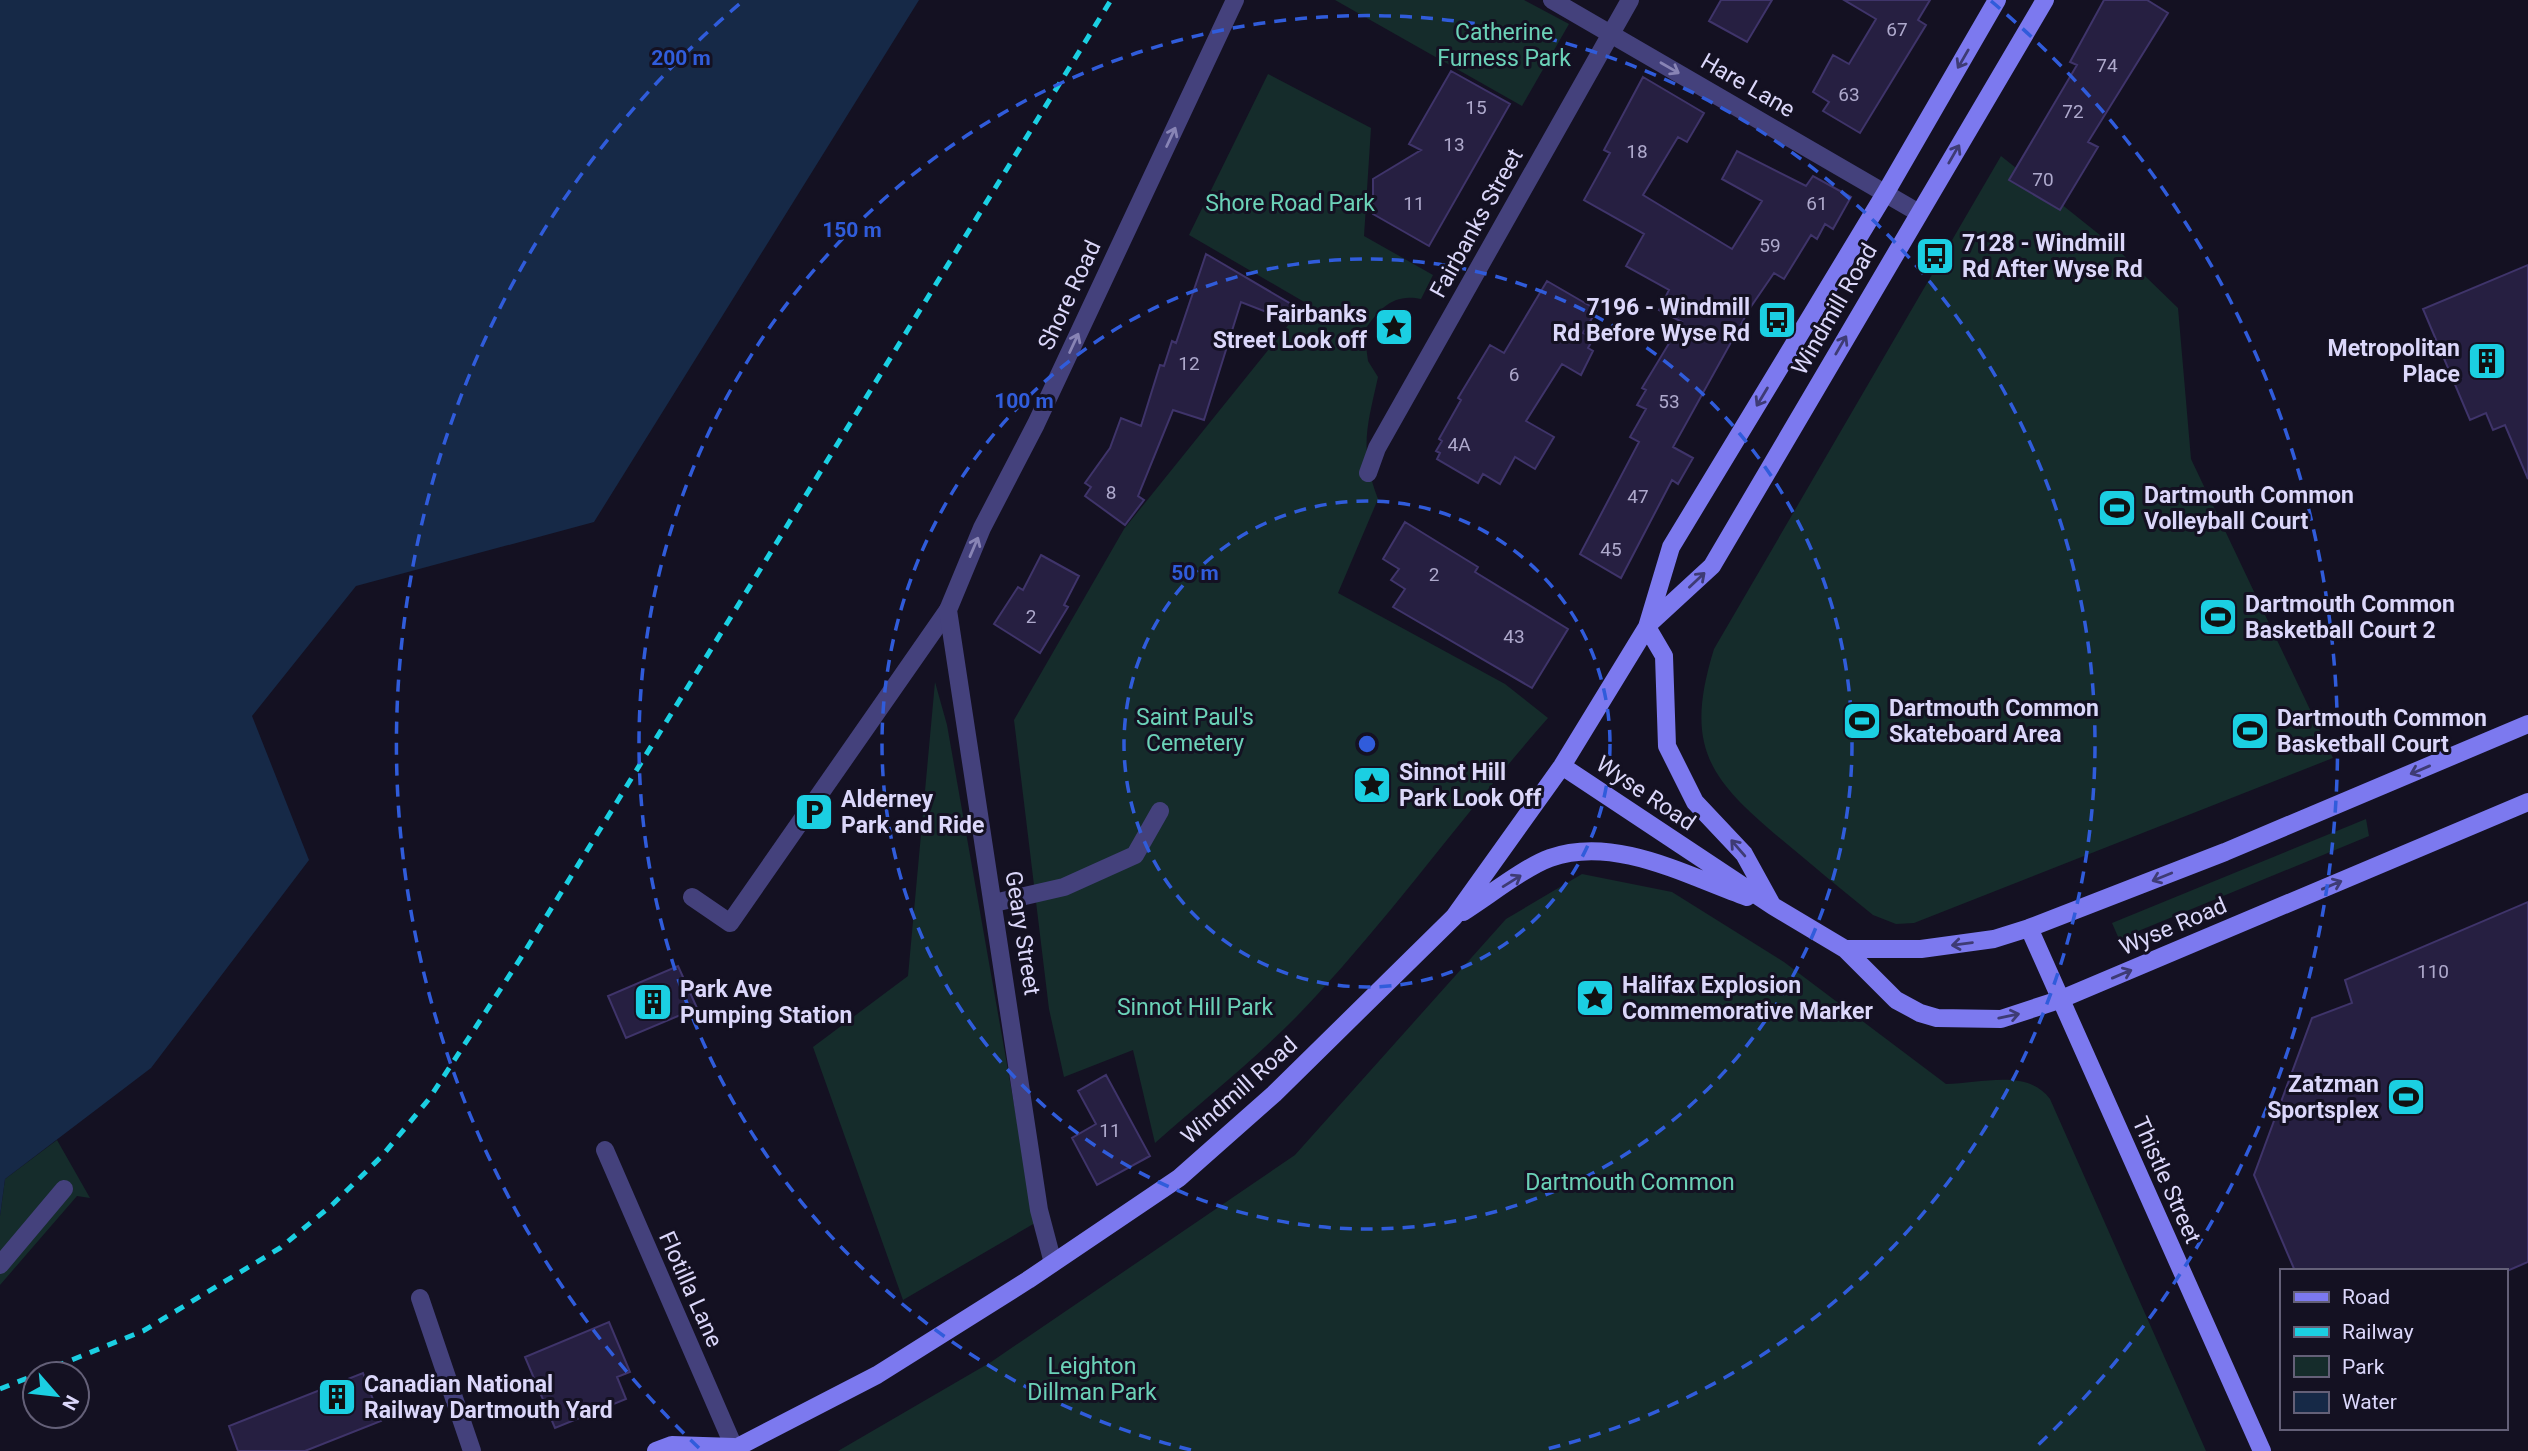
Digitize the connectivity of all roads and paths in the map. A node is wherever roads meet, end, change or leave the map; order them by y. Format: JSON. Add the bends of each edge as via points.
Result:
{"nodes":[{"id":1,"x":1235,"y":0,"type":"edge"},
{"id":2,"x":1552,"y":0,"type":"edge"},
{"id":3,"x":1630,"y":0,"type":"edge"},
{"id":4,"x":1997,"y":0,"type":"edge"},
{"id":5,"x":2045,"y":0,"type":"edge"},
{"id":6,"x":1611,"y":34,"type":"junction"},
{"id":7,"x":1886,"y":192,"type":"junction"},
{"id":8,"x":1919,"y":213,"type":"junction"},
{"id":9,"x":1368,"y":473,"type":"dead end"},
{"id":10,"x":948,"y":610,"type":"junction"},
{"id":11,"x":1647,"y":627,"type":"junction"},
{"id":12,"x":2528,"y":724,"type":"edge"},
{"id":13,"x":1562,"y":766,"type":"junction"},
{"id":14,"x":2528,"y":802,"type":"edge"},
{"id":15,"x":1160,"y":811,"type":"dead end"},
{"id":16,"x":692,"y":897,"type":"dead end"},
{"id":17,"x":994,"y":903,"type":"junction"},
{"id":18,"x":1773,"y":906,"type":"junction"},
{"id":19,"x":1454,"y":917,"type":"junction"},
{"id":20,"x":2029,"y":928,"type":"junction"},
{"id":21,"x":1845,"y":949,"type":"junction"},
{"id":22,"x":2059,"y":1000,"type":"junction"},
{"id":23,"x":605,"y":1150,"type":"dead end"},
{"id":24,"x":64,"y":1189,"type":"dead end"},
{"id":25,"x":1053,"y":1263,"type":"junction"},
{"id":26,"x":0,"y":1265,"type":"edge"},
{"id":27,"x":420,"y":1298,"type":"dead end"},
{"id":28,"x":732,"y":1449,"type":"edge"},
{"id":29,"x":472,"y":1451,"type":"edge"},
{"id":30,"x":656,"y":1451,"type":"edge"},
{"id":31,"x":2262,"y":1451,"type":"edge"}],
"edges":[{"from":10,"to":1,"type":"street","name":"Shore Road","one_way":true,"via":[[982,528]]},
{"from":2,"to":6,"type":"street","name":"Hare Lane"},
{"from":3,"to":6,"type":"street","name":"Fairbanks Street"},
{"from":4,"to":7,"type":"main road","name":"Windmill Road","one_way":true},
{"from":8,"to":5,"type":"main road","name":"Windmill Road","one_way":true},
{"from":6,"to":7,"type":"street","name":"Hare Lane","one_way":true},
{"from":6,"to":9,"type":"street","name":"Fairbanks Street","via":[[1377,448]]},
{"from":7,"to":8,"type":"street","name":"Hare Lane"},
{"from":7,"to":11,"type":"main road","name":"Windmill Road","one_way":true,"via":[[1671,548]]},
{"from":11,"to":8,"type":"main road","name":"Windmill Road","one_way":true,"via":[[1712,566]]},
{"from":10,"to":16,"type":"street","name":"Shore Road","via":[[730,923]]},
{"from":10,"to":17,"type":"street","name":"Geary Street"},
{"from":11,"to":13,"type":"main road","name":"Windmill Road"},
{"from":18,"to":11,"type":"main road","one_way":true,"via":[[1744,854],[1695,802],[1667,746],[1664,656]]},
{"from":12,"to":20,"type":"main road","one_way":true,"via":[[2213,857]]},
{"from":13,"to":18,"type":"main road","name":"Wyse Road"},
{"from":13,"to":19,"type":"main road","name":"Windmill Road"},
{"from":22,"to":14,"type":"main road","name":"Wyse Road","one_way":true},
{"from":15,"to":17,"type":"street","via":[[1135,855],[1064,887]]},
{"from":17,"to":25,"type":"street","name":"Geary Street","via":[[1039,1210]]},
{"from":19,"to":18,"type":"main road","one_way":true,"via":[[1549,858],[1577,853],[1619,852]]},
{"from":18,"to":21,"type":"main road","name":"Wyse Road"},
{"from":19,"to":25,"type":"main road","name":"Windmill Road","via":[[1274,1094],[1178,1178]]},
{"from":20,"to":21,"type":"main road","one_way":true,"via":[[1994,939],[1921,949]]},
{"from":20,"to":22,"type":"main road","name":"Thistle Street"},
{"from":21,"to":22,"type":"main road","name":"Wyse Road","one_way":true,"via":[[1896,1000],[1937,1018],[2001,1019]]},
{"from":22,"to":31,"type":"main road","name":"Thistle Street"},
{"from":23,"to":28,"type":"street","name":"Flotilla Lane"},
{"from":24,"to":26,"type":"street"},
{"from":25,"to":28,"type":"main road","name":"Windmill Road","via":[[877,1375]]},
{"from":27,"to":29,"type":"street"},
{"from":28,"to":30,"type":"main road","via":[[672,1445]]}]}
